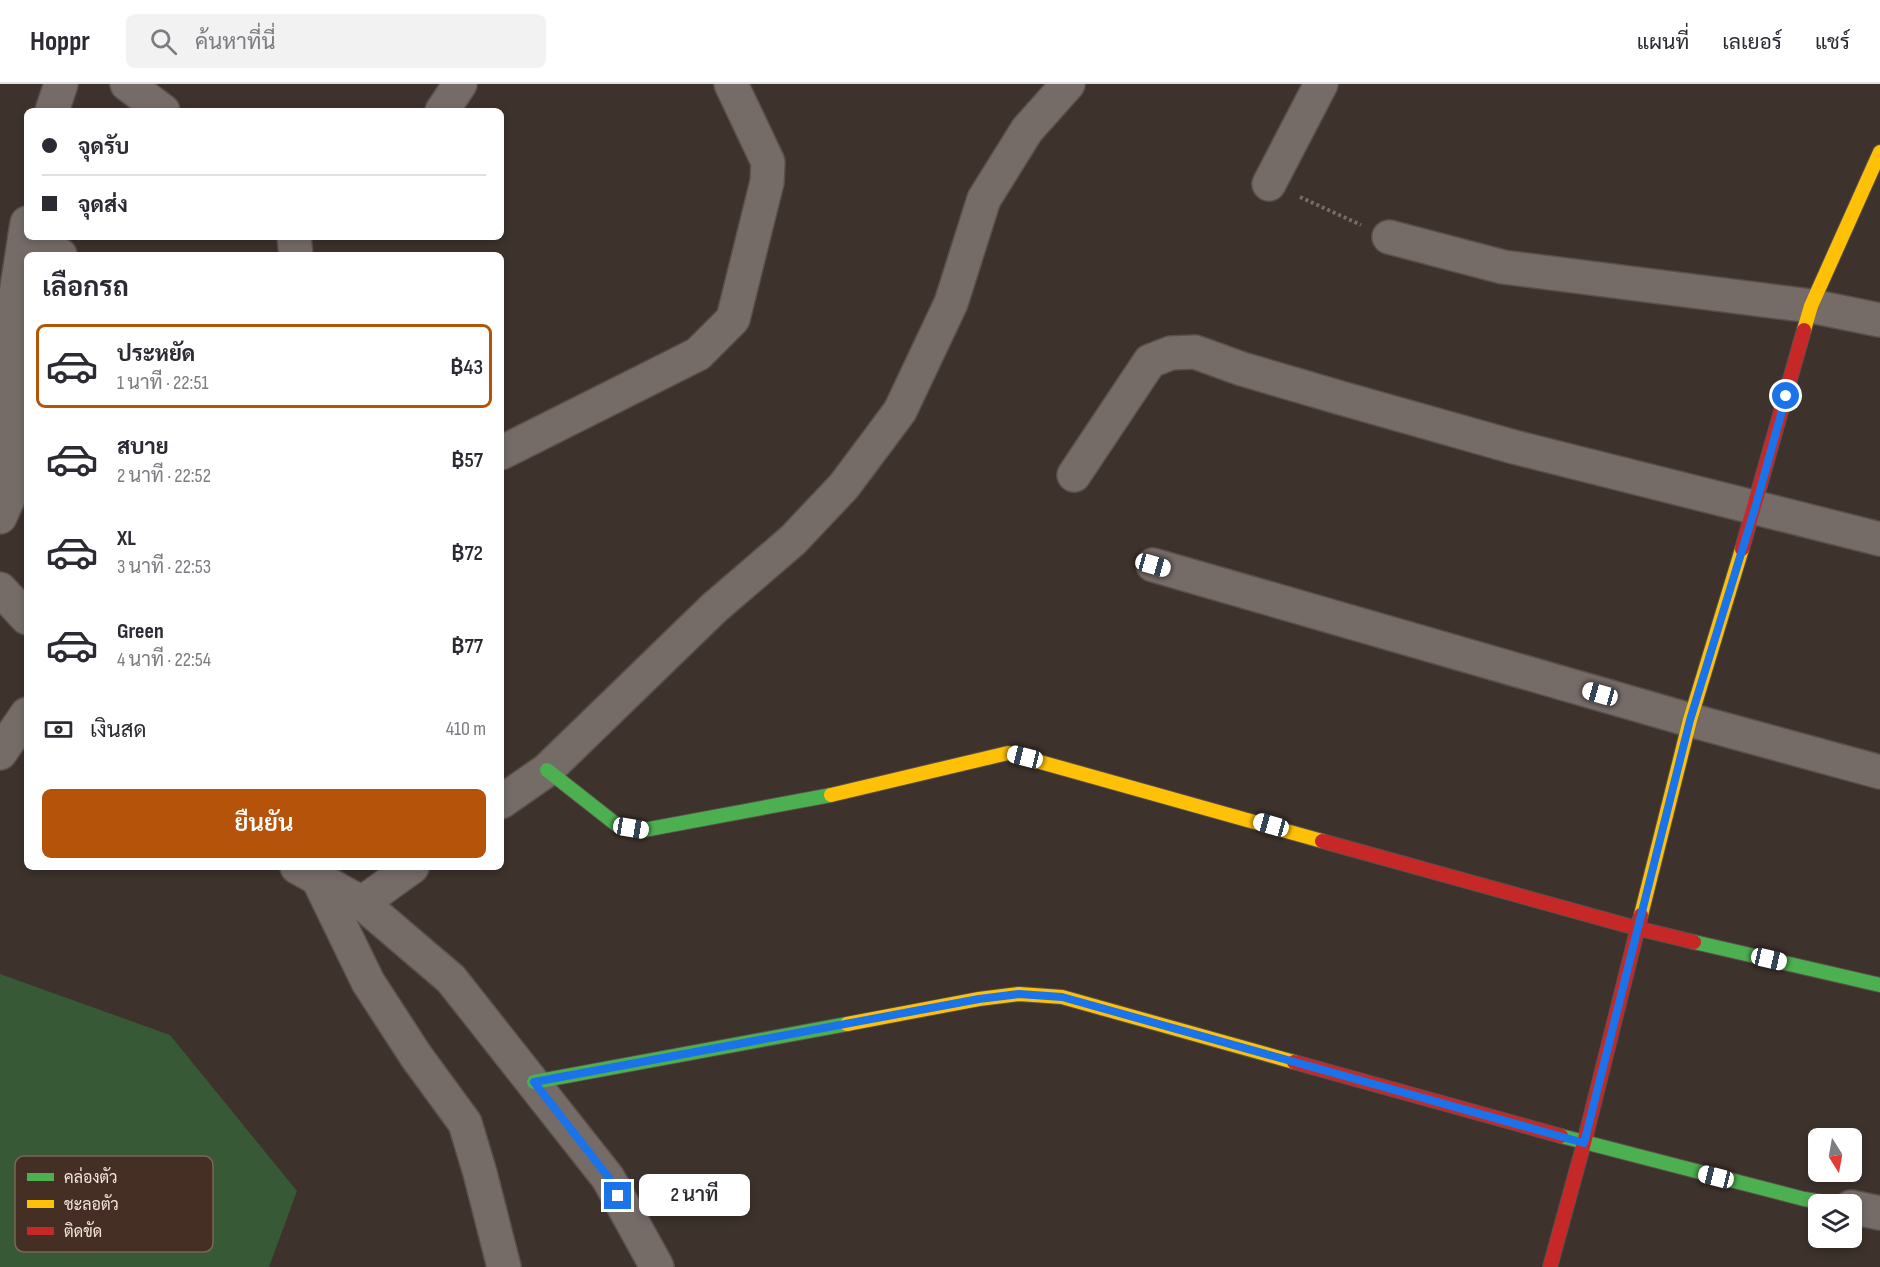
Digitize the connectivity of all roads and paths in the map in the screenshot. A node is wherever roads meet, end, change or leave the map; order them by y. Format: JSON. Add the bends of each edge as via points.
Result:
{"nodes":[{"id":1,"x":61,"y":84,"type":"edge"},
{"id":2,"x":128,"y":84,"type":"edge"},
{"id":3,"x":460,"y":84,"type":"edge"},
{"id":4,"x":731,"y":84,"type":"edge"},
{"id":5,"x":1068,"y":84,"type":"edge"},
{"id":6,"x":1321,"y":84,"type":"edge"},
{"id":7,"x":53,"y":108,"type":"edge"},
{"id":8,"x":159,"y":108,"type":"edge"},
{"id":9,"x":444,"y":108,"type":"edge"},
{"id":10,"x":1880,"y":152,"type":"edge"},
{"id":11,"x":1269,"y":183,"type":"joint"},
{"id":12,"x":1389,"y":237,"type":"joint"},
{"id":13,"x":25,"y":240,"type":"edge"},
{"id":14,"x":39,"y":240,"type":"edge"},
{"id":15,"x":56,"y":252,"type":"edge"},
{"id":16,"x":1811,"y":306,"type":"junction"},
{"id":17,"x":1880,"y":320,"type":"edge"},
{"id":18,"x":504,"y":451,"type":"edge"},
{"id":19,"x":1074,"y":475,"type":"dead end"},
{"id":20,"x":1755,"y":508,"type":"junction"},
{"id":21,"x":0,"y":517,"type":"edge"},
{"id":22,"x":1880,"y":539,"type":"edge"},
{"id":23,"x":1153,"y":565,"type":"dead end"},
{"id":24,"x":0,"y":590,"type":"edge"},
{"id":25,"x":24,"y":615,"type":"edge"},
{"id":26,"x":24,"y":718,"type":"edge"},
{"id":27,"x":1690,"y":720,"type":"junction"},
{"id":28,"x":0,"y":753,"type":"edge"},
{"id":29,"x":547,"y":770,"type":"junction"},
{"id":30,"x":1880,"y":772,"type":"edge"},
{"id":31,"x":504,"y":800,"type":"edge"},
{"id":32,"x":408,"y":870,"type":"edge"},
{"id":33,"x":308,"y":874,"type":"edge"},
{"id":34,"x":362,"y":903,"type":"junction"},
{"id":35,"x":1636,"y":928,"type":"junction"},
{"id":36,"x":1880,"y":985,"type":"edge"},
{"id":37,"x":534,"y":1082,"type":"junction"},
{"id":38,"x":1584,"y":1143,"type":"junction"},
{"id":39,"x":1808,"y":1200,"type":"edge"},
{"id":40,"x":1862,"y":1209,"type":"edge"},
{"id":41,"x":1880,"y":1213,"type":"edge"},
{"id":42,"x":504,"y":1267,"type":"edge"},
{"id":43,"x":657,"y":1267,"type":"edge"},
{"id":44,"x":1550,"y":1267,"type":"edge"}],
"edges":[{"from":1,"to":7,"type":"street"},
{"from":2,"to":8,"type":"street"},
{"from":3,"to":9,"type":"street"},
{"from":4,"to":18,"type":"street","via":[[768,162],[733,319],[698,354]]},
{"from":5,"to":29,"type":"street","via":[[1027,130],[984,199],[951,303],[900,411],[844,486],[793,540],[714,608]]},
{"from":6,"to":11,"type":"street"},
{"from":10,"to":16,"type":"street"},
{"from":11,"to":12,"type":"path"},
{"from":12,"to":16,"type":"street","via":[[1503,267]]},
{"from":13,"to":21,"type":"street","via":[[11,326],[12,490]]},
{"from":14,"to":15,"type":"street"},
{"from":16,"to":17,"type":"street"},
{"from":16,"to":20,"type":"street"},
{"from":19,"to":20,"type":"street","via":[[1150,361],[1171,352],[1195,352],[1503,444]]},
{"from":20,"to":22,"type":"street"},
{"from":20,"to":27,"type":"street"},
{"from":23,"to":27,"type":"street"},
{"from":24,"to":25,"type":"street"},
{"from":26,"to":28,"type":"street"},
{"from":27,"to":30,"type":"street"},
{"from":27,"to":35,"type":"street"},
{"from":29,"to":31,"type":"street"},
{"from":29,"to":35,"type":"street","via":[[617,825],[644,831],[827,796],[1008,753]]},
{"from":32,"to":34,"type":"street"},
{"from":33,"to":34,"type":"street"},
{"from":33,"to":42,"type":"street","via":[[368,982],[465,1123]]},
{"from":34,"to":37,"type":"street","via":[[452,979]]},
{"from":35,"to":36,"type":"street"},
{"from":35,"to":38,"type":"street"},
{"from":37,"to":38,"type":"street","via":[[979,999],[1030,995],[1062,997]]},
{"from":37,"to":43,"type":"street","via":[[609,1178]]},
{"from":38,"to":39,"type":"street"},
{"from":38,"to":44,"type":"street"},
{"from":40,"to":41,"type":"street"}]}
